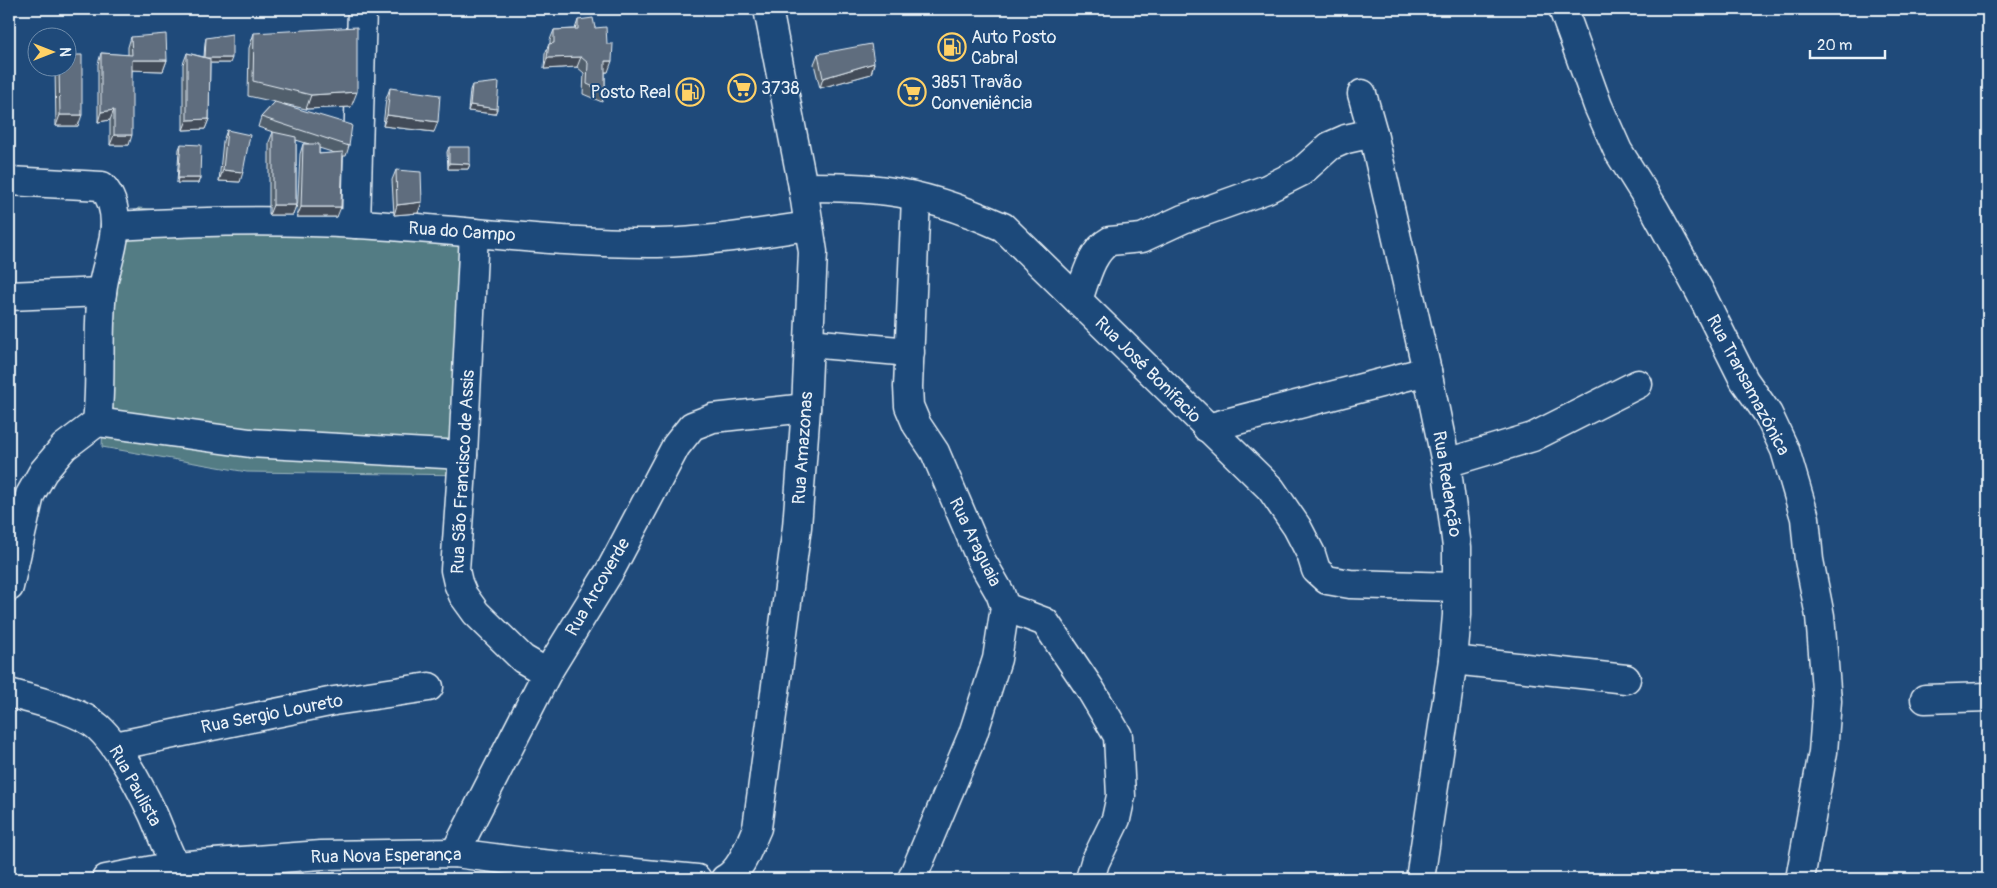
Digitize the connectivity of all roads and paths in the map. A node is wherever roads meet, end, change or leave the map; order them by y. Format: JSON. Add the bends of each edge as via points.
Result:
{"nodes":[{"id":1,"x":362,"y":9,"type":"edge"},
{"id":2,"x":768,"y":9,"type":"edge"},
{"id":3,"x":1563,"y":9,"type":"edge"},
{"id":4,"x":1362,"y":94,"type":"dead end"},
{"id":5,"x":1373,"y":133,"type":"junction"},
{"id":6,"x":9,"y":182,"type":"edge"},
{"id":7,"x":803,"y":187,"type":"junction"},
{"id":8,"x":916,"y":197,"type":"junction"},
{"id":9,"x":356,"y":224,"type":"junction"},
{"id":10,"x":115,"y":226,"type":"junction"},
{"id":11,"x":808,"y":226,"type":"junction"},
{"id":12,"x":474,"y":233,"type":"junction"},
{"id":13,"x":102,"y":292,"type":"junction"},
{"id":14,"x":9,"y":296,"type":"edge"},
{"id":15,"x":1078,"y":300,"type":"junction"},
{"id":16,"x":809,"y":343,"type":"junction"},
{"id":17,"x":910,"y":352,"type":"junction"},
{"id":18,"x":1427,"y":371,"type":"junction"},
{"id":19,"x":1638,"y":384,"type":"dead end"},
{"id":20,"x":806,"y":408,"type":"junction"},
{"id":21,"x":97,"y":422,"type":"junction"},
{"id":22,"x":1207,"y":428,"type":"junction"},
{"id":23,"x":464,"y":455,"type":"junction"},
{"id":24,"x":1446,"y":463,"type":"junction"},
{"id":25,"x":9,"y":587,"type":"edge"},
{"id":26,"x":1456,"y":587,"type":"junction"},
{"id":27,"x":1005,"y":607,"type":"junction"},
{"id":28,"x":1453,"y":660,"type":"junction"},
{"id":29,"x":547,"y":673,"type":"junction"},
{"id":30,"x":1626,"y":679,"type":"dead end"},
{"id":31,"x":429,"y":686,"type":"dead end"},
{"id":32,"x":9,"y":693,"type":"edge"},
{"id":33,"x":1988,"y":697,"type":"edge"},
{"id":34,"x":1925,"y":699,"type":"dead end"},
{"id":35,"x":115,"y":746,"type":"junction"},
{"id":36,"x":455,"y":853,"type":"junction"},
{"id":37,"x":179,"y":873,"type":"edge"},
{"id":38,"x":730,"y":878,"type":"edge"},
{"id":39,"x":106,"y":879,"type":"edge"},
{"id":40,"x":697,"y":879,"type":"edge"},
{"id":41,"x":912,"y":879,"type":"edge"},
{"id":42,"x":1090,"y":879,"type":"edge"},
{"id":43,"x":1420,"y":879,"type":"edge"},
{"id":44,"x":1800,"y":879,"type":"edge"}],
"edges":[{"from":1,"to":9,"type":"street"},
{"from":2,"to":7,"type":"street","name":"Rua Amazonas"},
{"from":3,"to":44,"type":"street","name":"Rua Transamazônica","via":[[1618,151],[1655,210],[1744,380],[1768,414],[1785,450],[1805,518],[1820,616],[1827,701],[1823,752]]},
{"from":4,"to":5,"type":"street","name":"Rua Redenção"},
{"from":5,"to":15,"type":"street","via":[[1330,146],[1301,172],[1267,188],[1183,218],[1142,238],[1110,241],[1093,261]]},
{"from":5,"to":18,"type":"street","name":"Rua Redenção"},
{"from":6,"to":10,"type":"street","via":[[102,186],[114,205]]},
{"from":7,"to":8,"type":"street","name":"Rua José Bonifacio","via":[[888,191]]},
{"from":7,"to":11,"type":"street","name":"Rua Amazonas"},
{"from":8,"to":15,"type":"street","name":"Rua José Bonifacio","via":[[1003,227]]},
{"from":8,"to":17,"type":"street","name":"Rua Araguaia"},
{"from":9,"to":10,"type":"street","name":"Rua do Campo","via":[[204,221]]},
{"from":9,"to":12,"type":"street","name":"Rua do Campo"},
{"from":10,"to":13,"type":"street"},
{"from":11,"to":12,"type":"street","name":"Rua do Campo","via":[[661,243]]},
{"from":11,"to":16,"type":"street","name":"Rua Amazonas","via":[[813,252]]},
{"from":12,"to":23,"type":"street","name":"Rua São Francisco de Assis"},
{"from":13,"to":14,"type":"street"},
{"from":13,"to":21,"type":"street"},
{"from":15,"to":22,"type":"street","name":"Rua José Bonifacio"},
{"from":16,"to":17,"type":"street"},
{"from":16,"to":20,"type":"street","name":"Rua Amazonas"},
{"from":17,"to":27,"type":"street","name":"Rua Araguaia","via":[[910,406],[917,425],[934,452]]},
{"from":18,"to":22,"type":"street"},
{"from":18,"to":24,"type":"street","name":"Rua Redenção"},
{"from":19,"to":24,"type":"street","via":[[1532,437]]},
{"from":20,"to":29,"type":"street","name":"Rua Arcoverde","via":[[713,418],[692,426],[676,446],[611,569]]},
{"from":20,"to":38,"type":"street","name":"Rua Amazonas","via":[[797,527],[757,828]]},
{"from":21,"to":23,"type":"street","via":[[250,442]]},
{"from":21,"to":25,"type":"street","via":[[64,447],[43,472],[30,495]]},
{"from":22,"to":26,"type":"street","name":"Rua José Bonifacio","via":[[1271,489],[1297,527],[1320,576],[1350,584]]},
{"from":23,"to":29,"type":"street","name":"Rua São Francisco de Assis","via":[[455,570],[458,583],[476,613],[508,646],[523,660]]},
{"from":24,"to":26,"type":"street","name":"Rua Redenção","via":[[1457,547]]},
{"from":26,"to":28,"type":"street","name":"Rua Redenção"},
{"from":27,"to":41,"type":"street","name":"Rua Araguaia","via":[[997,660],[972,734]]},
{"from":27,"to":42,"type":"street","via":[[1045,622],[1090,686],[1118,736],[1121,796],[1116,819]]},
{"from":28,"to":30,"type":"street"},
{"from":28,"to":43,"type":"street","name":"Rua Redenção"},
{"from":29,"to":36,"type":"street","name":"Rua Arcoverde"},
{"from":31,"to":35,"type":"street","name":"Rua Sergio Loureto","via":[[334,701]]},
{"from":32,"to":35,"type":"street","name":"Rua Paulista","via":[[73,713],[97,726]]},
{"from":33,"to":34,"type":"street"},
{"from":35,"to":37,"type":"street","name":"Rua Paulista","via":[[152,813]]},
{"from":36,"to":37,"type":"street","name":"Rua Nova Esperança","via":[[321,855]]},
{"from":36,"to":40,"type":"street","name":"Rua Nova Esperança","via":[[532,864]]},
{"from":37,"to":39,"type":"street","name":"Rua Nova Esperança"}]}
